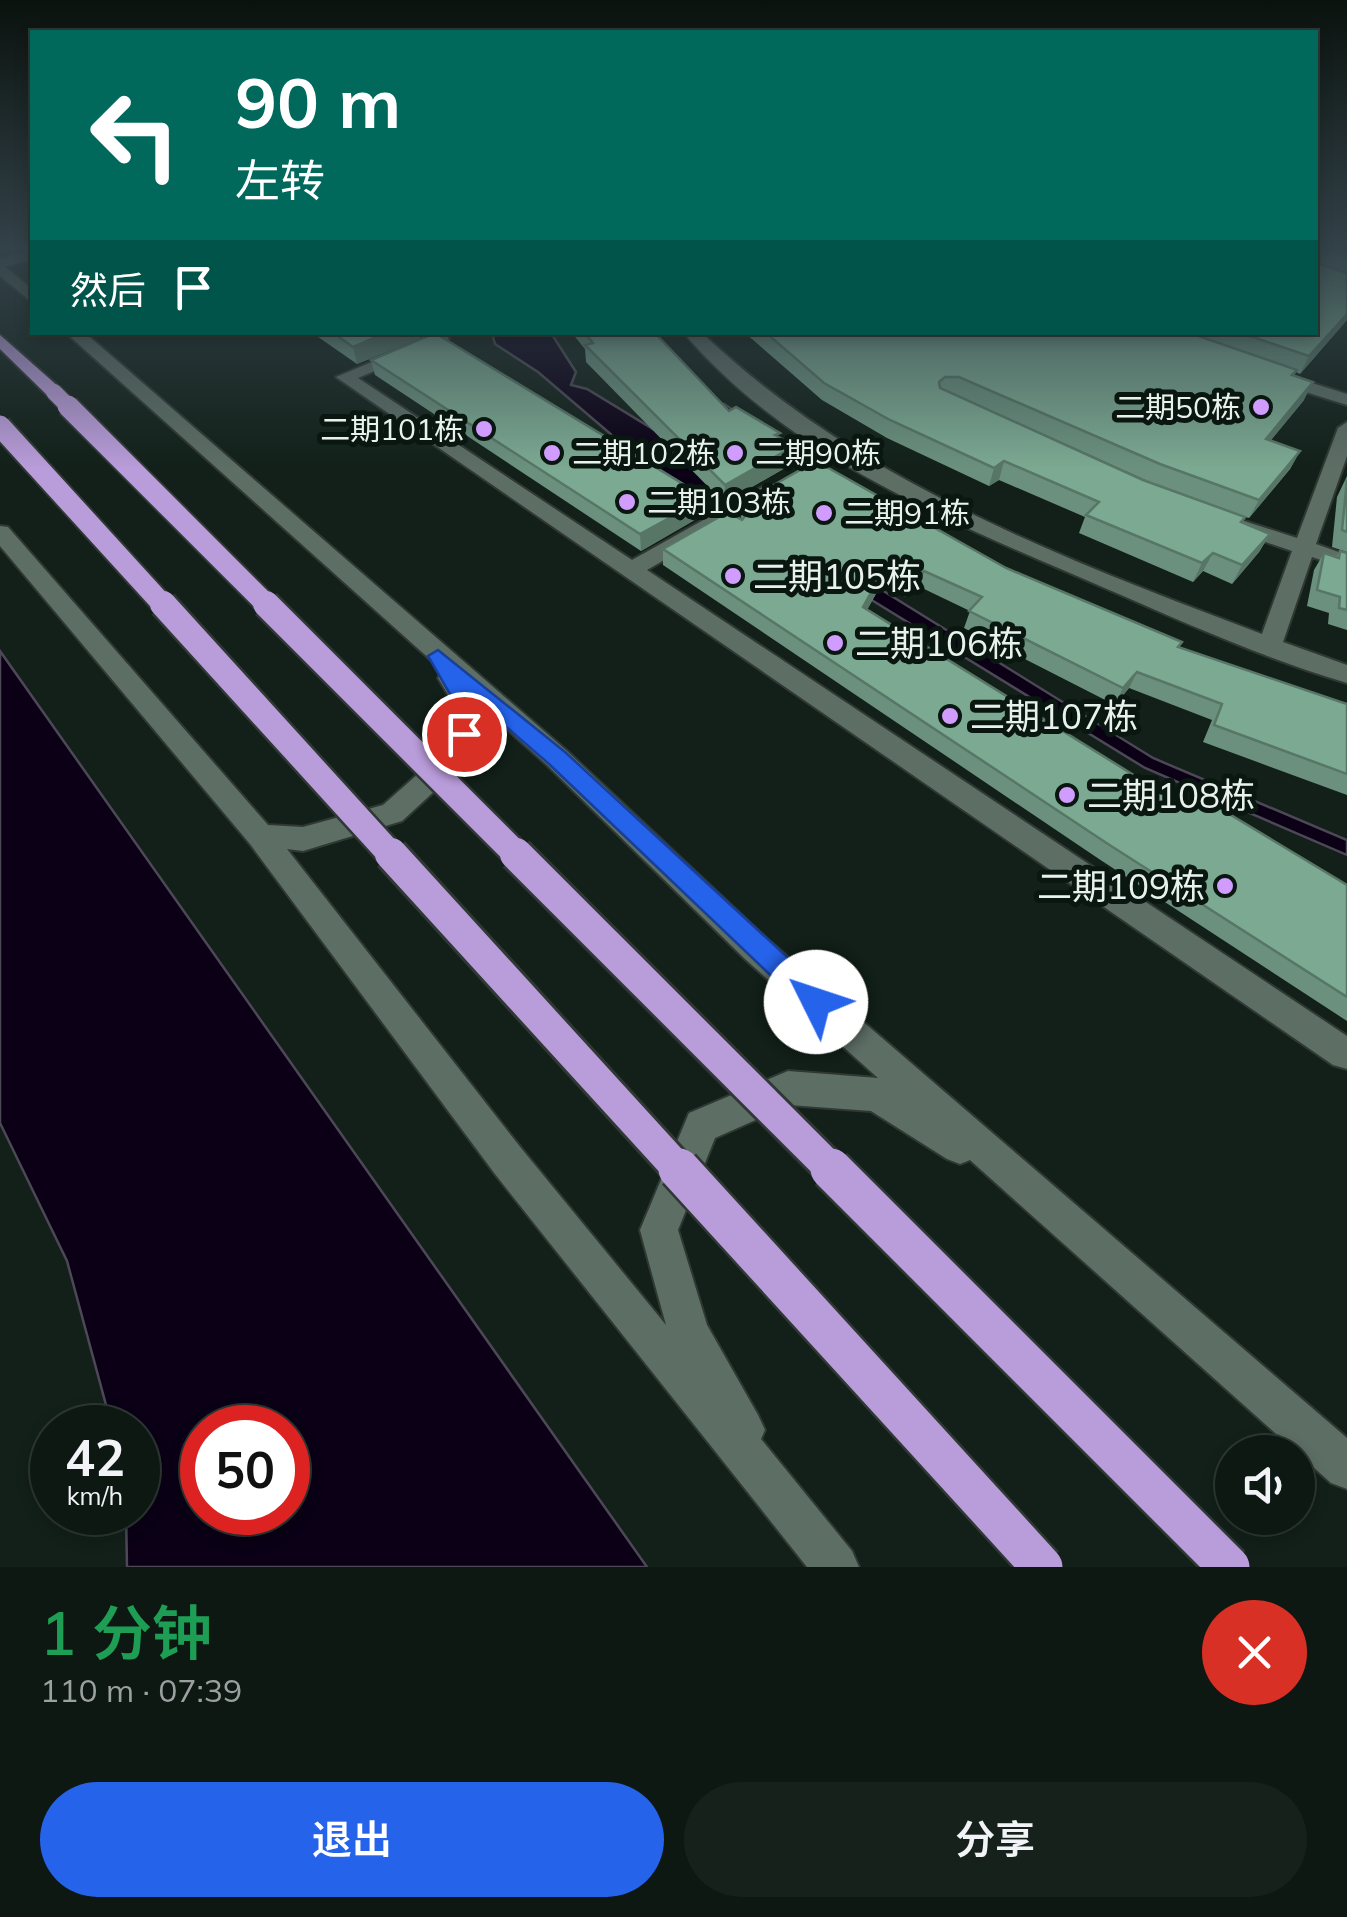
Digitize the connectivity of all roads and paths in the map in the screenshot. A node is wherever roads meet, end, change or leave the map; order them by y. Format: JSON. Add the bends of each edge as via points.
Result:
{"nodes":[{"id":1,"x":76,"y":335,"type":"edge"},
{"id":2,"x":436,"y":335,"type":"edge"},
{"id":3,"x":694,"y":335,"type":"edge"},
{"id":4,"x":0,"y":340,"type":"edge"},
{"id":5,"x":1264,"y":372,"type":"edge"},
{"id":6,"x":1347,"y":400,"type":"edge"},
{"id":7,"x":0,"y":426,"type":"edge"},
{"id":8,"x":1347,"y":428,"type":"edge"},
{"id":9,"x":792,"y":477,"type":"edge"},
{"id":10,"x":1216,"y":516,"type":"edge"},
{"id":11,"x":0,"y":532,"type":"edge"},
{"id":12,"x":1304,"y":550,"type":"junction"},
{"id":13,"x":1347,"y":562,"type":"edge"},
{"id":14,"x":631,"y":570,"type":"junction"},
{"id":15,"x":1269,"y":648,"type":"junction"},
{"id":16,"x":438,"y":656,"type":"junction"},
{"id":17,"x":1347,"y":674,"type":"edge"},
{"id":18,"x":260,"y":836,"type":"junction"},
{"id":19,"x":1346,"y":1054,"type":"edge"},
{"id":20,"x":1025,"y":1186,"type":"junction"},
{"id":21,"x":1347,"y":1467,"type":"edge"},
{"id":22,"x":782,"y":1498,"type":"junction"},
{"id":23,"x":836,"y":1567,"type":"edge"},
{"id":24,"x":1042,"y":1567,"type":"edge"},
{"id":25,"x":1229,"y":1567,"type":"edge"}],
"edges":[{"from":1,"to":16,"type":"main road"},
{"from":2,"to":14,"type":"main road","via":[[441,339],[346,378]]},
{"from":3,"to":15,"type":"main road","via":[[832,455],[1046,556]]},
{"from":4,"to":25,"type":"highway","bridge":true},
{"from":5,"to":6,"type":"main road"},
{"from":7,"to":24,"type":"highway","bridge":true},
{"from":8,"to":12,"type":"main road"},
{"from":9,"to":14,"type":"main road"},
{"from":10,"to":12,"type":"main road"},
{"from":11,"to":18,"type":"main road"},
{"from":12,"to":13,"type":"main road"},
{"from":12,"to":15,"type":"main road"},
{"from":14,"to":19,"type":"main road"},
{"from":15,"to":17,"type":"main road"},
{"from":16,"to":18,"type":"main road","via":[[472,713],[456,756],[392,813],[304,839]]},
{"from":16,"to":20,"type":"main road"},
{"from":18,"to":22,"type":"main road","via":[[508,1161]]},
{"from":20,"to":21,"type":"main road"},
{"from":20,"to":22,"type":"main road","via":[[876,1094],[788,1088],[702,1126],[658,1230],[689,1333]]},
{"from":22,"to":23,"type":"main road"}]}
